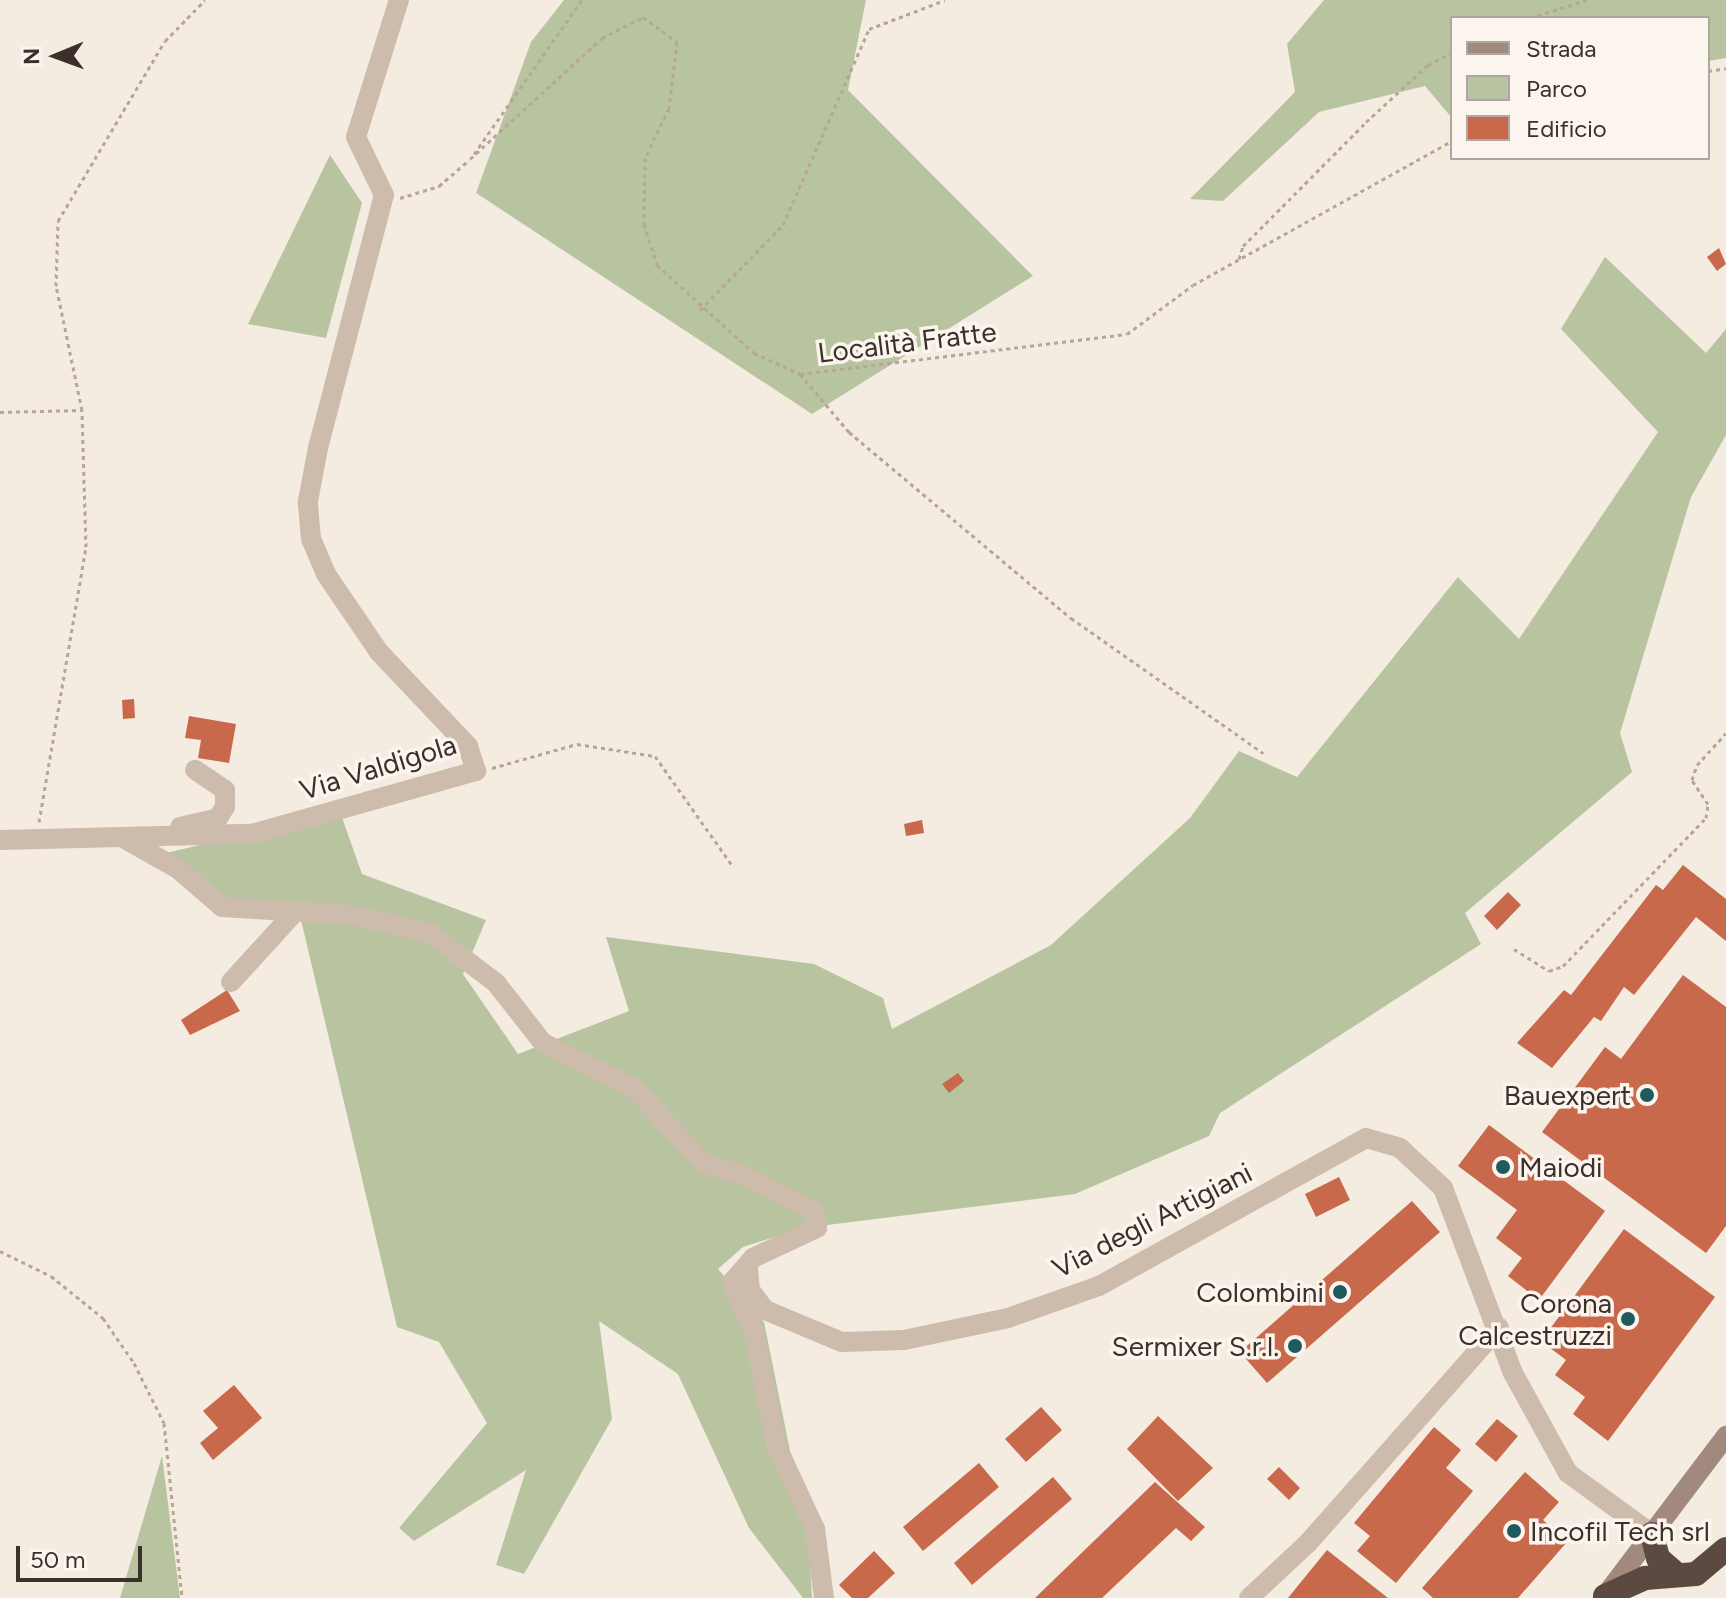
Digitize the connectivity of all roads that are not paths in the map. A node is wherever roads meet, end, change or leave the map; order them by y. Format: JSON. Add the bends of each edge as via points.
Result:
{"nodes":[{"id":1,"x":399,"y":0,"type":"edge"},
{"id":2,"x":195,"y":770,"type":"dead end"},
{"id":3,"x":125,"y":839,"type":"junction"},
{"id":4,"x":0,"y":840,"type":"edge"},
{"id":5,"x":294,"y":913,"type":"junction"},
{"id":6,"x":231,"y":982,"type":"dead end"},
{"id":7,"x":748,"y":1268,"type":"junction"},
{"id":8,"x":1499,"y":1327,"type":"junction"},
{"id":9,"x":1726,"y":1436,"type":"edge"},
{"id":10,"x":1652,"y":1534,"type":"junction"},
{"id":11,"x":1726,"y":1549,"type":"edge"},
{"id":12,"x":1674,"y":1572,"type":"junction"},
{"id":13,"x":1604,"y":1597,"type":"edge"},
{"id":14,"x":824,"y":1598,"type":"edge"},
{"id":15,"x":1249,"y":1598,"type":"edge"}],
"edges":[{"from":1,"to":3,"type":"street","name":"Via Valdigola","via":[[356,137],[384,195],[318,448],[308,501],[311,539],[326,574],[379,652],[468,746],[476,771],[252,834]]},
{"from":2,"to":3,"type":"street","via":[[225,790],[218,818]]},
{"from":3,"to":4,"type":"street","name":"Via Valdigola"},
{"from":3,"to":5,"type":"street","via":[[178,869],[222,907]]},
{"from":5,"to":6,"type":"street"},
{"from":5,"to":7,"type":"street","via":[[351,915],[430,933],[496,983],[543,1043],[634,1088],[703,1163],[743,1175],[814,1211],[817,1228],[753,1258]]},
{"from":7,"to":8,"type":"street","name":"Via degli Artigiani","via":[[750,1290],[765,1310],[842,1342],[904,1340],[1008,1318],[1099,1286],[1366,1138],[1400,1148],[1443,1188]]},
{"from":7,"to":14,"type":"street","via":[[732,1282],[754,1333],[776,1445],[815,1529]]},
{"from":8,"to":10,"type":"street","name":"Via degli Artigiani","via":[[1513,1373],[1568,1473]]},
{"from":8,"to":15,"type":"street","via":[[1308,1543]]},
{"from":9,"to":10,"type":"main road"},
{"from":10,"to":12,"type":"highway","via":[[1658,1558]]},
{"from":10,"to":13,"type":"main road"},
{"from":11,"to":12,"type":"highway","via":[[1696,1574]]},
{"from":12,"to":13,"type":"highway"}]}
